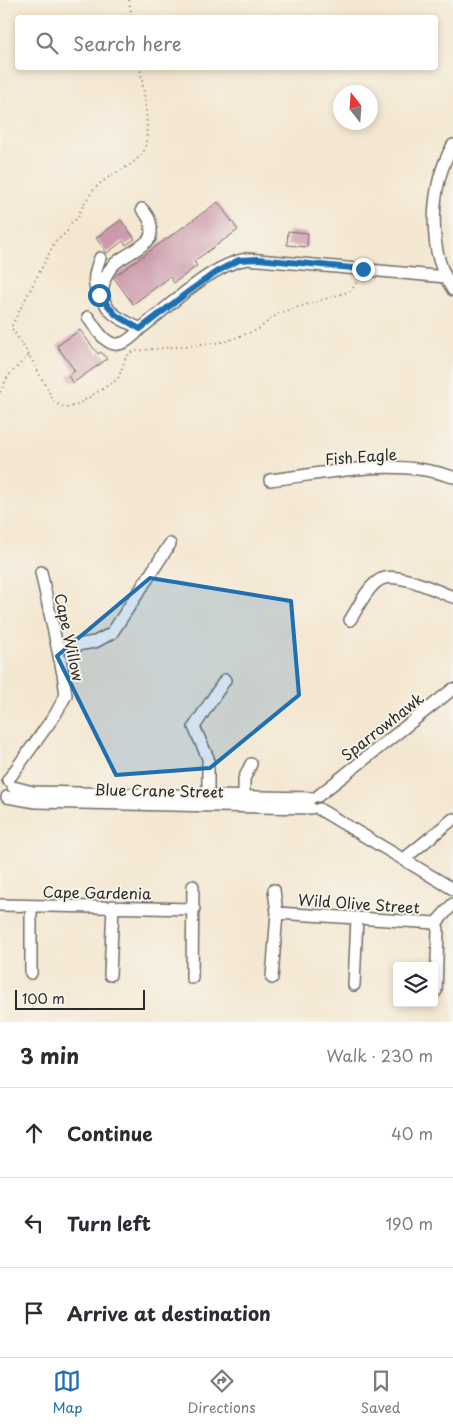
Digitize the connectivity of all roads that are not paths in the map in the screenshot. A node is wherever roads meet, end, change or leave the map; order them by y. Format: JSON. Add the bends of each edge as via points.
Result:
{"nodes":[{"id":1,"x":453,"y":145,"type":"edge"},
{"id":2,"x":142,"y":209,"type":"dead end"},
{"id":3,"x":100,"y":258,"type":"dead end"},
{"id":4,"x":446,"y":277,"type":"junction"},
{"id":5,"x":453,"y":290,"type":"edge"},
{"id":6,"x":104,"y":300,"type":"junction"},
{"id":7,"x":88,"y":317,"type":"dead end"},
{"id":8,"x":140,"y":329,"type":"junction"},
{"id":9,"x":453,"y":477,"type":"edge"},
{"id":10,"x":270,"y":480,"type":"dead end"},
{"id":11,"x":170,"y":544,"type":"dead end"},
{"id":12,"x":41,"y":572,"type":"dead end"},
{"id":13,"x":453,"y":597,"type":"edge"},
{"id":14,"x":350,"y":620,"type":"dead end"},
{"id":15,"x":58,"y":648,"type":"junction"},
{"id":16,"x":225,"y":680,"type":"dead end"},
{"id":17,"x":453,"y":689,"type":"edge"},
{"id":18,"x":251,"y":764,"type":"dead end"},
{"id":19,"x":7,"y":782,"type":"edge"},
{"id":20,"x":2,"y":797,"type":"edge"},
{"id":21,"x":244,"y":797,"type":"junction"},
{"id":22,"x":208,"y":801,"type":"junction"},
{"id":23,"x":319,"y":804,"type":"junction"},
{"id":24,"x":453,"y":819,"type":"edge"},
{"id":25,"x":404,"y":858,"type":"junction"},
{"id":26,"x":193,"y":886,"type":"dead end"},
{"id":27,"x":274,"y":890,"type":"dead end"},
{"id":28,"x":453,"y":890,"type":"edge"},
{"id":29,"x":453,"y":904,"type":"edge"},
{"id":30,"x":0,"y":905,"type":"edge"},
{"id":31,"x":31,"y":906,"type":"junction"},
{"id":32,"x":113,"y":906,"type":"junction"},
{"id":33,"x":194,"y":909,"type":"junction"},
{"id":34,"x":277,"y":913,"type":"junction"},
{"id":35,"x":357,"y":918,"type":"junction"},
{"id":36,"x":436,"y":923,"type":"junction"},
{"id":37,"x":437,"y":962,"type":"edge"},
{"id":38,"x":31,"y":973,"type":"dead end"},
{"id":39,"x":110,"y":975,"type":"dead end"},
{"id":40,"x":192,"y":978,"type":"dead end"},
{"id":41,"x":272,"y":978,"type":"dead end"},
{"id":42,"x":354,"y":985,"type":"dead end"}],
"edges":[{"from":1,"to":4,"type":"street","via":[[441,173],[436,204],[436,235]]},
{"from":2,"to":6,"type":"street","via":[[152,227],[150,238],[107,272],[103,282]]},
{"from":3,"to":6,"type":"street","via":[[94,278],[97,291]]},
{"from":4,"to":5,"type":"street"},
{"from":4,"to":8,"type":"street","via":[[258,259],[239,260],[209,277]]},
{"from":6,"to":8,"type":"street","via":[[116,315]]},
{"from":7,"to":8,"type":"street","via":[[102,339],[112,344],[123,343]]},
{"from":9,"to":10,"type":"street","name":"Fish Eagle","via":[[403,468],[372,468]]},
{"from":11,"to":15,"type":"street","via":[[112,634],[95,642]]},
{"from":12,"to":15,"type":"street","name":"Cape Willow"},
{"from":13,"to":14,"type":"street","via":[[405,579],[387,577],[371,587]]},
{"from":15,"to":19,"type":"street","name":"Cape Willow","via":[[66,689],[63,703]]},
{"from":16,"to":22,"type":"street","via":[[195,724],[208,758]]},
{"from":17,"to":23,"type":"street","name":"Sparrowhawk","via":[[330,786]]},
{"from":18,"to":21,"type":"street","via":[[244,779]]},
{"from":19,"to":20,"type":"street","name":"Blue Crane Street","via":[[12,793]]},
{"from":19,"to":22,"type":"street","name":"Blue Crane Street","via":[[33,792]]},
{"from":20,"to":22,"type":"street","name":"Blue Crane Street","via":[[36,802]]},
{"from":21,"to":22,"type":"street","name":"Blue Crane Street"},
{"from":21,"to":23,"type":"street","name":"Blue Crane Street"},
{"from":22,"to":23,"type":"street","name":"Blue Crane Street"},
{"from":23,"to":25,"type":"street"},
{"from":24,"to":25,"type":"street"},
{"from":25,"to":28,"type":"street"},
{"from":26,"to":33,"type":"street"},
{"from":27,"to":34,"type":"street","name":"Wild Olive Street"},
{"from":29,"to":36,"type":"street","name":"Wild Olive Street"},
{"from":30,"to":31,"type":"street","name":"Cape Gardenia"},
{"from":31,"to":32,"type":"street","name":"Cape Gardenia"},
{"from":31,"to":38,"type":"street"},
{"from":32,"to":33,"type":"street","name":"Cape Gardenia"},
{"from":32,"to":39,"type":"street"},
{"from":33,"to":40,"type":"street"},
{"from":34,"to":35,"type":"street","name":"Wild Olive Street"},
{"from":34,"to":41,"type":"street"},
{"from":35,"to":36,"type":"street","name":"Wild Olive Street"},
{"from":35,"to":42,"type":"street"},
{"from":36,"to":37,"type":"street"}]}
